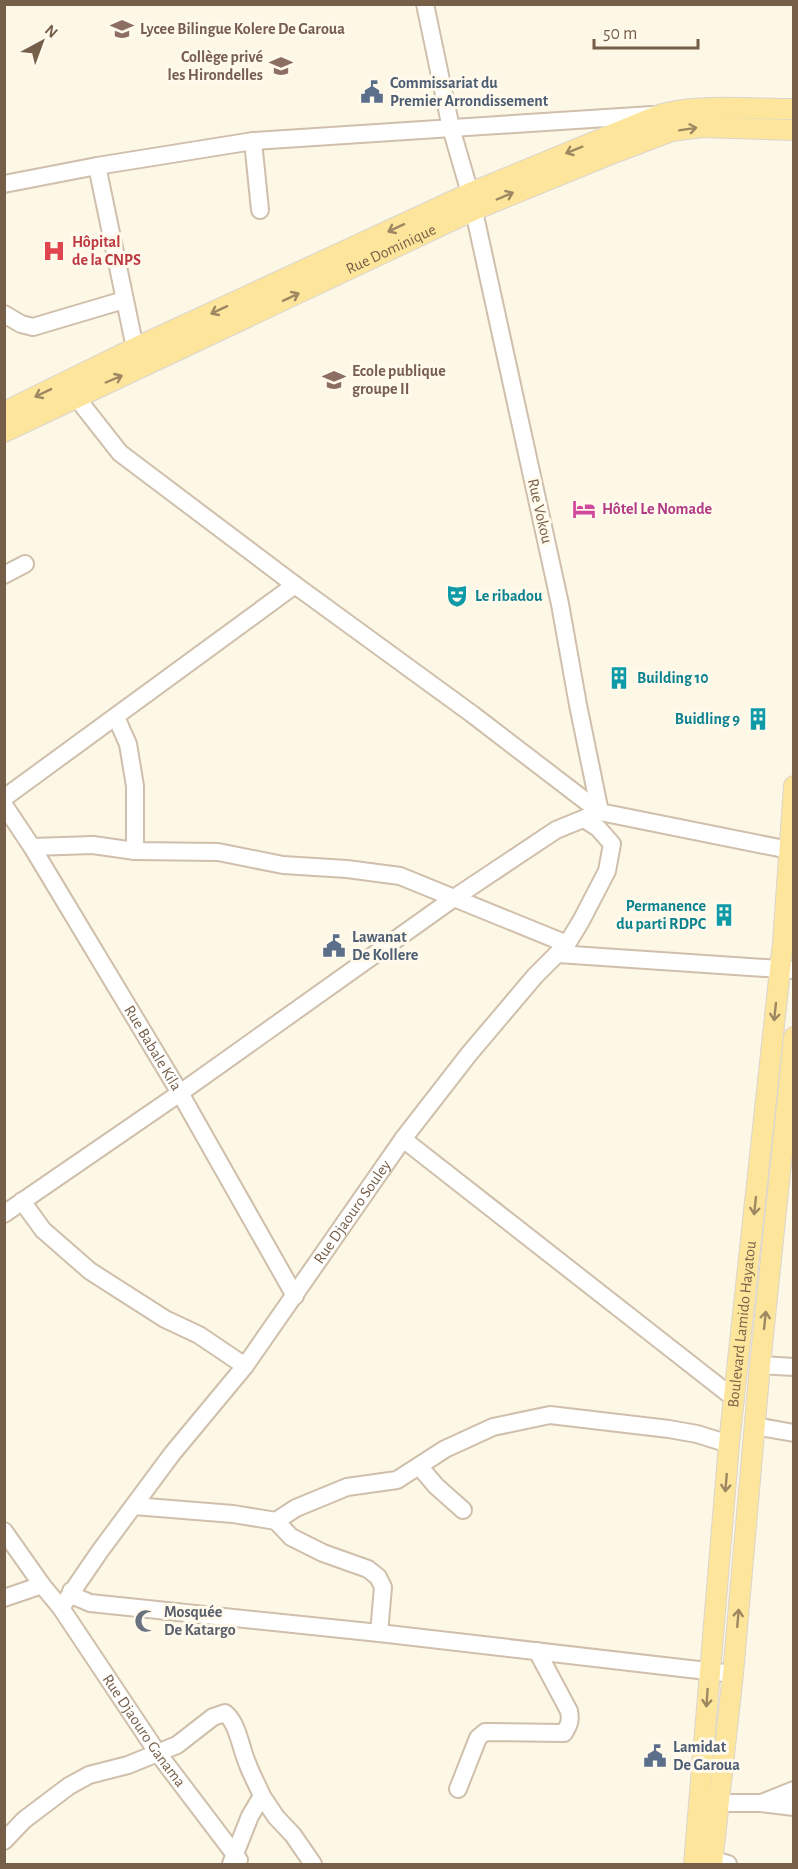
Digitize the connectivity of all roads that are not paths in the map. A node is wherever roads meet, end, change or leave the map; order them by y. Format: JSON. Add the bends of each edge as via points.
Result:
{"nodes":[{"id":1,"x":425,"y":4,"type":"edge"},
{"id":2,"x":794,"y":109,"type":"edge"},
{"id":3,"x":662,"y":114,"type":"junction"},
{"id":4,"x":451,"y":128,"type":"junction"},
{"id":5,"x":794,"y":130,"type":"edge"},
{"id":6,"x":253,"y":141,"type":"junction"},
{"id":7,"x":603,"y":148,"type":"junction"},
{"id":8,"x":97,"y":166,"type":"junction"},
{"id":9,"x":4,"y":184,"type":"edge"},
{"id":10,"x":472,"y":201,"type":"junction"},
{"id":11,"x":260,"y":210,"type":"dead end"},
{"id":12,"x":124,"y":300,"type":"junction"},
{"id":13,"x":4,"y":314,"type":"edge"},
{"id":14,"x":135,"y":348,"type":"junction"},
{"id":15,"x":147,"y":366,"type":"junction"},
{"id":16,"x":72,"y":389,"type":"junction"},
{"id":17,"x":4,"y":412,"type":"edge"},
{"id":18,"x":4,"y":432,"type":"edge"},
{"id":19,"x":26,"y":564,"type":"dead end"},
{"id":20,"x":4,"y":575,"type":"edge"},
{"id":21,"x":295,"y":585,"type":"junction"},
{"id":22,"x":116,"y":717,"type":"junction"},
{"id":23,"x":794,"y":786,"type":"edge"},
{"id":24,"x":4,"y":798,"type":"edge"},
{"id":25,"x":4,"y":805,"type":"edge"},
{"id":26,"x":592,"y":816,"type":"junction"},
{"id":27,"x":32,"y":847,"type":"junction"},
{"id":28,"x":791,"y":850,"type":"edge"},
{"id":29,"x":135,"y":851,"type":"junction"},
{"id":30,"x":454,"y":898,"type":"junction"},
{"id":31,"x":562,"y":949,"type":"junction"},
{"id":32,"x":787,"y":970,"type":"edge"},
{"id":33,"x":794,"y":1037,"type":"edge"},
{"id":34,"x":180,"y":1093,"type":"junction"},
{"id":35,"x":403,"y":1139,"type":"junction"},
{"id":36,"x":22,"y":1201,"type":"junction"},
{"id":37,"x":4,"y":1214,"type":"edge"},
{"id":38,"x":752,"y":1233,"type":"junction"},
{"id":39,"x":773,"y":1236,"type":"junction"},
{"id":40,"x":295,"y":1296,"type":"junction"},
{"id":41,"x":760,"y":1365,"type":"junction"},
{"id":42,"x":245,"y":1366,"type":"junction"},
{"id":43,"x":794,"y":1367,"type":"edge"},
{"id":44,"x":735,"y":1399,"type":"junction"},
{"id":45,"x":755,"y":1426,"type":"junction"},
{"id":46,"x":794,"y":1433,"type":"edge"},
{"id":47,"x":729,"y":1444,"type":"junction"},
{"id":48,"x":420,"y":1466,"type":"junction"},
{"id":49,"x":134,"y":1506,"type":"junction"},
{"id":50,"x":463,"y":1510,"type":"dead end"},
{"id":51,"x":276,"y":1521,"type":"junction"},
{"id":52,"x":4,"y":1531,"type":"edge"},
{"id":53,"x":42,"y":1585,"type":"junction"},
{"id":54,"x":71,"y":1591,"type":"junction"},
{"id":55,"x":4,"y":1598,"type":"edge"},
{"id":56,"x":61,"y":1608,"type":"junction"},
{"id":57,"x":379,"y":1633,"type":"junction"},
{"id":58,"x":537,"y":1652,"type":"junction"},
{"id":59,"x":710,"y":1672,"type":"junction"},
{"id":60,"x":733,"y":1674,"type":"junction"},
{"id":61,"x":157,"y":1752,"type":"junction"},
{"id":62,"x":458,"y":1789,"type":"dead end"},
{"id":63,"x":794,"y":1791,"type":"edge"},
{"id":64,"x":262,"y":1796,"type":"junction"},
{"id":65,"x":700,"y":1803,"type":"junction"},
{"id":66,"x":760,"y":1803,"type":"junction"},
{"id":67,"x":720,"y":1804,"type":"junction"},
{"id":68,"x":794,"y":1807,"type":"edge"},
{"id":69,"x":4,"y":1841,"type":"edge"},
{"id":70,"x":236,"y":1861,"type":"edge"},
{"id":71,"x":712,"y":1863,"type":"edge"},
{"id":72,"x":314,"y":1864,"type":"edge"}],
"edges":[{"from":1,"to":4,"type":"street","name":"Rue Vokou"},
{"from":2,"to":3,"type":"main road","name":"Rue Dominique"},
{"from":3,"to":4,"type":"street"},
{"from":3,"to":7,"type":"main road","name":"Rue Dominique"},
{"from":4,"to":6,"type":"street"},
{"from":4,"to":10,"type":"street","name":"Rue Vokou"},
{"from":7,"to":5,"type":"main road","name":"Rue Dominique","one_way":true,"via":[[701,127]]},
{"from":6,"to":8,"type":"street"},
{"from":6,"to":11,"type":"street"},
{"from":7,"to":10,"type":"main road","name":"Rue Dominique"},
{"from":8,"to":9,"type":"street"},
{"from":8,"to":12,"type":"street"},
{"from":10,"to":14,"type":"main road","name":"Rue Dominique","one_way":true},
{"from":15,"to":10,"type":"main road","name":"Rue Dominique","one_way":true},
{"from":10,"to":26,"type":"street","name":"Rue Vokou","via":[[560,604]]},
{"from":12,"to":13,"type":"street","via":[[33,327]]},
{"from":12,"to":14,"type":"street"},
{"from":14,"to":15,"type":"street"},
{"from":14,"to":16,"type":"main road","name":"Rue Dominique"},
{"from":16,"to":15,"type":"main road","name":"Rue Dominique","one_way":true},
{"from":16,"to":17,"type":"main road","name":"Rue Dominique","one_way":true},
{"from":16,"to":18,"type":"main road","name":"Rue Dominique"},
{"from":16,"to":21,"type":"street","via":[[120,453]]},
{"from":19,"to":20,"type":"street"},
{"from":21,"to":22,"type":"street"},
{"from":21,"to":26,"type":"street","via":[[472,714]]},
{"from":22,"to":24,"type":"street"},
{"from":22,"to":29,"type":"street","via":[[128,744],[135,786]]},
{"from":23,"to":28,"type":"main road","name":"Boulevard Lamido Hayatou"},
{"from":25,"to":27,"type":"street","name":"Rue Babale Kila"},
{"from":26,"to":28,"type":"street"},
{"from":26,"to":30,"type":"street","via":[[556,830]]},
{"from":26,"to":31,"type":"street","name":"Rue Djaouro Souley","via":[[612,844],[607,871]]},
{"from":27,"to":29,"type":"street","via":[[93,845]]},
{"from":27,"to":34,"type":"street","name":"Rue Babale Kila"},
{"from":28,"to":32,"type":"main road","name":"Boulevard Lamido Hayatou"},
{"from":29,"to":30,"type":"street","via":[[218,852],[283,865],[400,876]]},
{"from":30,"to":31,"type":"street"},
{"from":30,"to":34,"type":"street"},
{"from":31,"to":32,"type":"street"},
{"from":31,"to":35,"type":"street","name":"Rue Djaouro Souley","via":[[469,1054]]},
{"from":32,"to":38,"type":"main road","name":"Boulevard Lamido Hayatou","one_way":true},
{"from":33,"to":39,"type":"main road","name":"Boulevard Lamido Hayatou"},
{"from":34,"to":36,"type":"street"},
{"from":34,"to":40,"type":"street","name":"Rue Babale Kila"},
{"from":35,"to":40,"type":"street","name":"Rue Djaouro Souley"},
{"from":35,"to":44,"type":"street"},
{"from":36,"to":37,"type":"street"},
{"from":36,"to":42,"type":"street","via":[[43,1230],[90,1271]]},
{"from":38,"to":39,"type":"main road"},
{"from":38,"to":44,"type":"main road","name":"Boulevard Lamido Hayatou"},
{"from":41,"to":39,"type":"main road","name":"Boulevard Lamido Hayatou","one_way":true},
{"from":40,"to":42,"type":"street","name":"Rue Djaouro Souley"},
{"from":41,"to":43,"type":"street"},
{"from":41,"to":45,"type":"main road","name":"Boulevard Lamido Hayatou"},
{"from":42,"to":49,"type":"street","name":"Rue Djaouro Souley"},
{"from":44,"to":47,"type":"main road","name":"Boulevard Lamido Hayatou"},
{"from":45,"to":46,"type":"street"},
{"from":60,"to":45,"type":"main road","name":"Boulevard Lamido Hayatou","one_way":true},
{"from":47,"to":48,"type":"street","via":[[669,1429],[550,1415],[493,1427],[445,1449]]},
{"from":47,"to":59,"type":"main road","name":"Boulevard Lamido Hayatou","one_way":true},
{"from":48,"to":50,"type":"street"},
{"from":48,"to":51,"type":"street","via":[[397,1480],[347,1487],[296,1508]]},
{"from":49,"to":51,"type":"street"},
{"from":49,"to":54,"type":"street","name":"Rue Djaouro Souley"},
{"from":51,"to":57,"type":"street","via":[[291,1537],[368,1569],[378,1577],[382,1587]]},
{"from":52,"to":53,"type":"street","name":"Rue Djaouro Ganama"},
{"from":53,"to":55,"type":"street"},
{"from":53,"to":56,"type":"street","name":"Rue Djaouro Ganama"},
{"from":54,"to":56,"type":"street","name":"Rue Djaouro Souley"},
{"from":54,"to":57,"type":"street","via":[[90,1603]]},
{"from":56,"to":61,"type":"street","name":"Rue Djaouro Ganama"},
{"from":57,"to":58,"type":"street"},
{"from":58,"to":59,"type":"street"},
{"from":58,"to":62,"type":"street","via":[[569,1711],[569,1725],[564,1733],[485,1732],[478,1738]]},
{"from":59,"to":60,"type":"street"},
{"from":59,"to":65,"type":"main road","name":"Boulevard Lamido Hayatou","one_way":true},
{"from":60,"to":67,"type":"main road","name":"Boulevard Lamido Hayatou"},
{"from":61,"to":64,"type":"street","via":[[177,1745],[213,1716],[225,1713],[236,1727]]},
{"from":61,"to":69,"type":"street","via":[[129,1765],[89,1775],[69,1786],[24,1820]]},
{"from":61,"to":70,"type":"street","name":"Rue Djaouro Ganama"},
{"from":63,"to":66,"type":"street"},
{"from":64,"to":70,"type":"street","via":[[250,1816]]},
{"from":64,"to":72,"type":"street"},
{"from":65,"to":67,"type":"street"},
{"from":65,"to":71,"type":"main road","name":"Boulevard Lamido Hayatou"},
{"from":66,"to":67,"type":"street"},
{"from":66,"to":68,"type":"street"},
{"from":67,"to":71,"type":"main road","name":"Boulevard Lamido Hayatou"}]}
